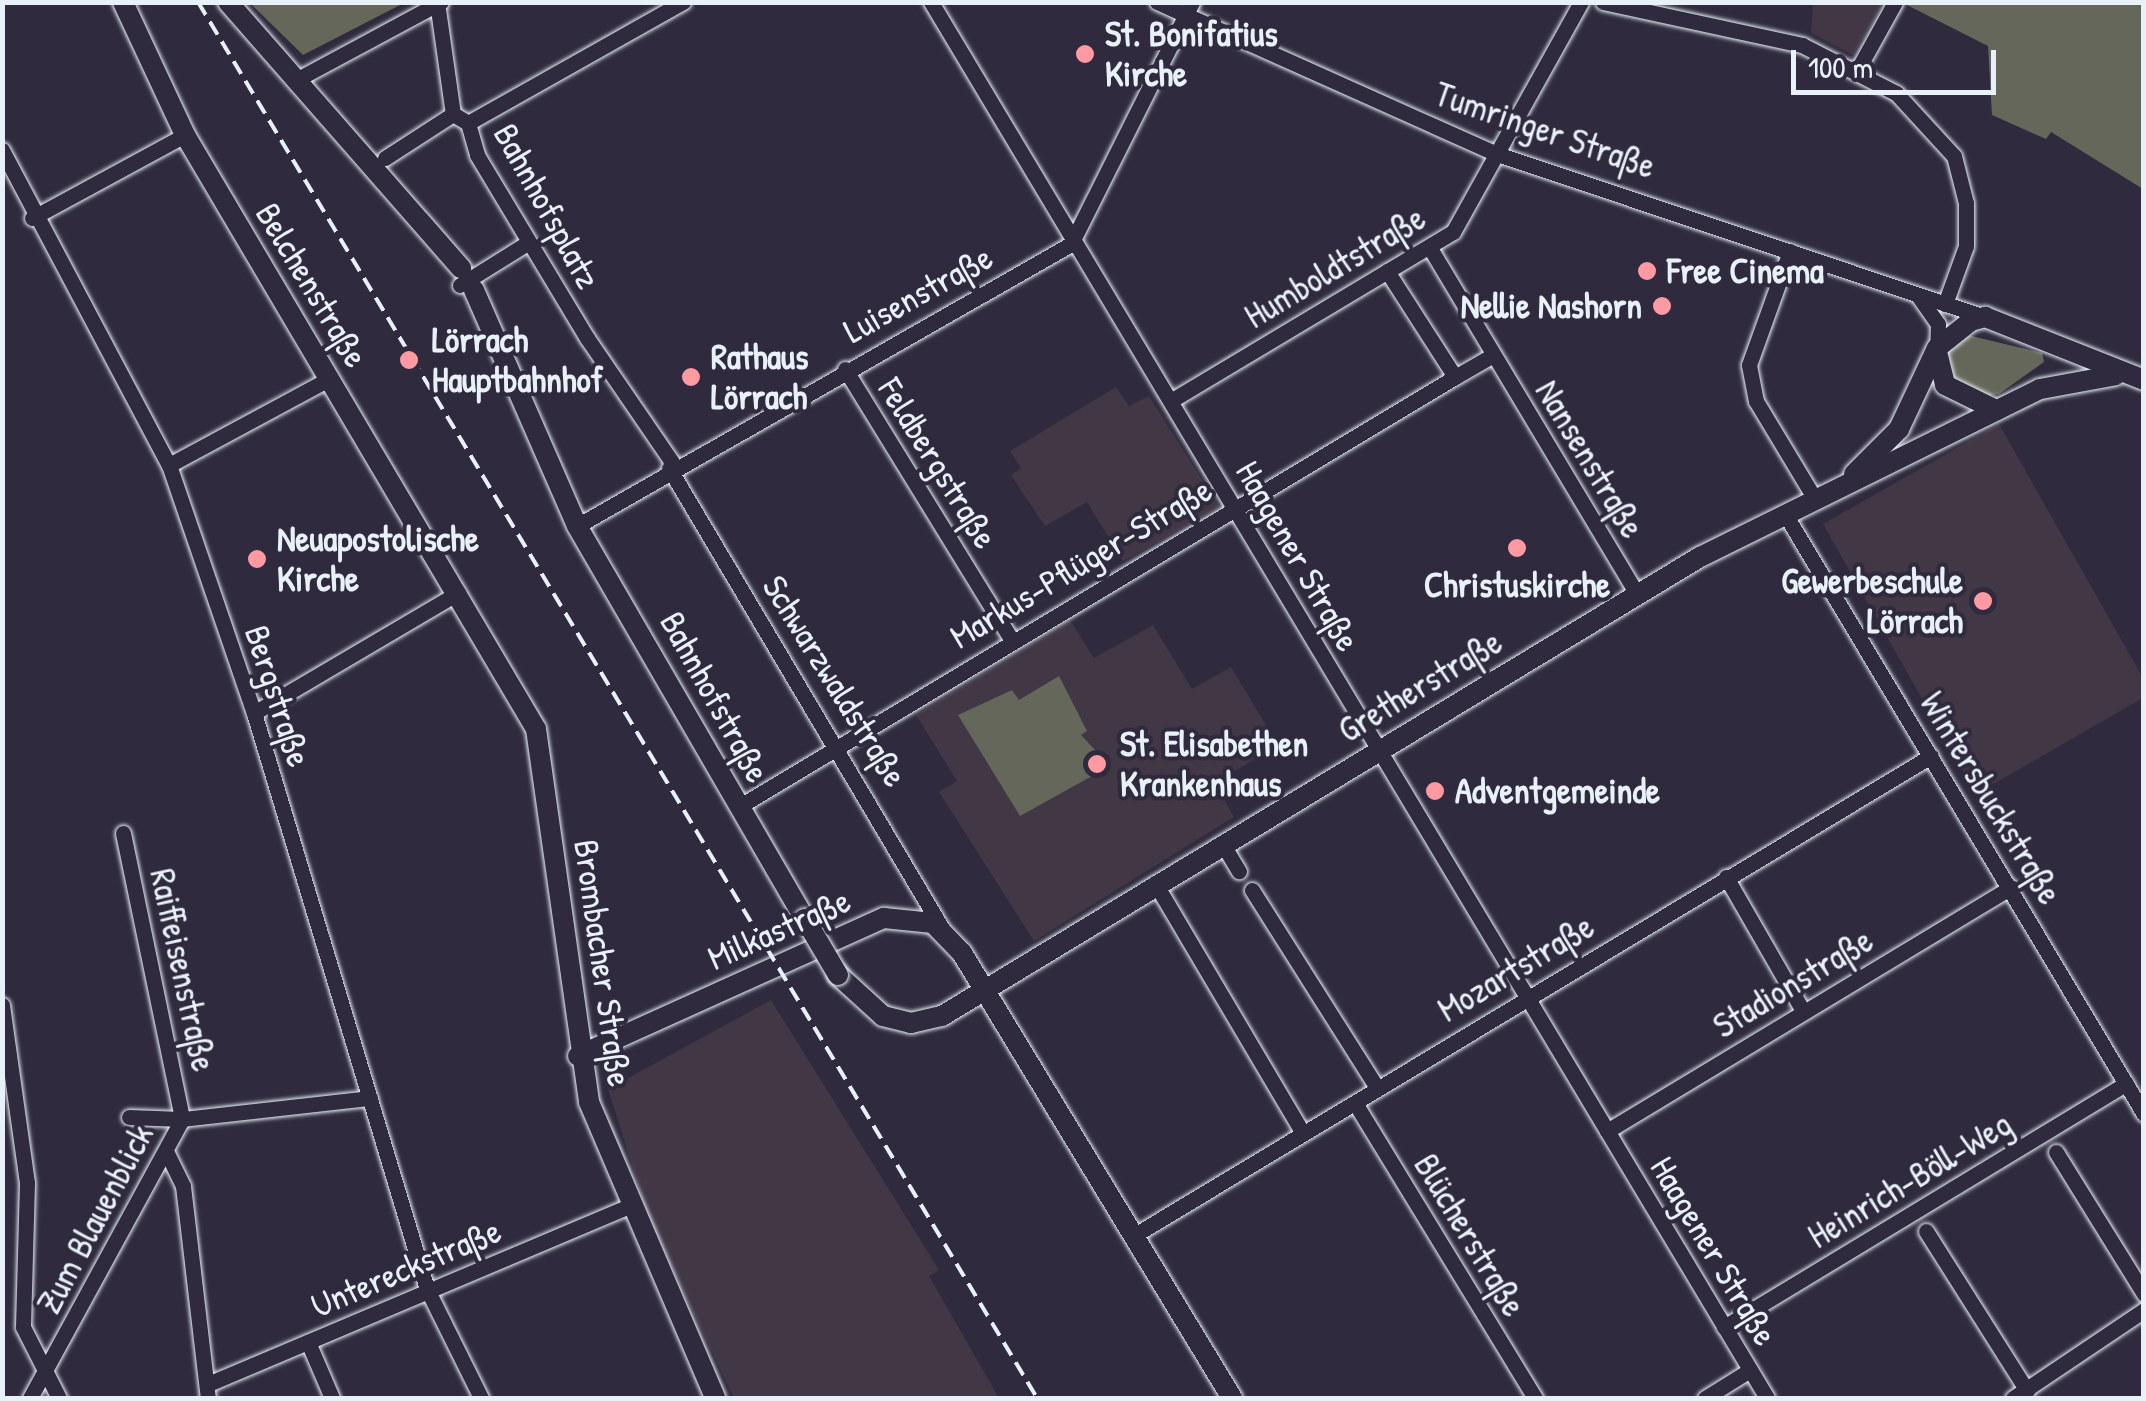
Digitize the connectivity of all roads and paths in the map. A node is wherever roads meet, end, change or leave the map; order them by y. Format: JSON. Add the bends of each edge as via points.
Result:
{"nodes":[{"id":1,"x":123,"y":2,"type":"edge"},
{"id":2,"x":228,"y":2,"type":"edge"},
{"id":3,"x":683,"y":2,"type":"edge"},
{"id":4,"x":931,"y":2,"type":"edge"},
{"id":5,"x":1157,"y":2,"type":"edge"},
{"id":6,"x":1581,"y":2,"type":"edge"},
{"id":7,"x":1602,"y":2,"type":"edge"},
{"id":8,"x":1895,"y":2,"type":"edge"},
{"id":9,"x":438,"y":3,"type":"edge"},
{"id":10,"x":1188,"y":10,"type":"edge"},
{"id":11,"x":1858,"y":69,"type":"junction"},
{"id":12,"x":294,"y":82,"type":"junction"},
{"id":13,"x":453,"y":114,"type":"junction"},
{"id":14,"x":468,"y":124,"type":"junction"},
{"id":15,"x":185,"y":135,"type":"junction"},
{"id":16,"x":2,"y":150,"type":"edge"},
{"id":17,"x":1497,"y":154,"type":"junction"},
{"id":18,"x":385,"y":158,"type":"dead end"},
{"id":19,"x":32,"y":218,"type":"junction"},
{"id":20,"x":530,"y":242,"type":"junction"},
{"id":21,"x":1071,"y":244,"type":"junction"},
{"id":22,"x":1430,"y":248,"type":"junction"},
{"id":23,"x":1790,"y":251,"type":"junction"},
{"id":24,"x":1387,"y":270,"type":"junction"},
{"id":25,"x":465,"y":281,"type":"junction"},
{"id":26,"x":1919,"y":297,"type":"junction"},
{"id":27,"x":1945,"y":304,"type":"junction"},
{"id":28,"x":1984,"y":317,"type":"junction"},
{"id":29,"x":1937,"y":348,"type":"junction"},
{"id":30,"x":2060,"y":353,"type":"junction"},
{"id":31,"x":1493,"y":355,"type":"junction"},
{"id":32,"x":845,"y":369,"type":"junction"},
{"id":33,"x":2116,"y":376,"type":"junction"},
{"id":34,"x":1456,"y":377,"type":"junction"},
{"id":35,"x":329,"y":378,"type":"junction"},
{"id":36,"x":2144,"y":380,"type":"edge"},
{"id":37,"x":2040,"y":389,"type":"junction"},
{"id":38,"x":1172,"y":400,"type":"junction"},
{"id":39,"x":1996,"y":410,"type":"junction"},
{"id":40,"x":169,"y":465,"type":"junction"},
{"id":41,"x":672,"y":466,"type":"junction"},
{"id":42,"x":1844,"y":483,"type":"junction"},
{"id":43,"x":1815,"y":498,"type":"junction"},
{"id":44,"x":1234,"y":505,"type":"junction"},
{"id":45,"x":1784,"y":514,"type":"junction"},
{"id":46,"x":577,"y":526,"type":"junction"},
{"id":47,"x":458,"y":593,"type":"junction"},
{"id":48,"x":1636,"y":594,"type":"junction"},
{"id":49,"x":1012,"y":640,"type":"junction"},
{"id":50,"x":254,"y":714,"type":"junction"},
{"id":51,"x":838,"y":746,"type":"junction"},
{"id":52,"x":1376,"y":750,"type":"junction"},
{"id":53,"x":1931,"y":756,"type":"junction"},
{"id":54,"x":740,"y":806,"type":"junction"},
{"id":55,"x":123,"y":833,"type":"dead end"},
{"id":56,"x":1222,"y":843,"type":"junction"},
{"id":57,"x":1239,"y":871,"type":"dead end"},
{"id":58,"x":1726,"y":876,"type":"junction"},
{"id":59,"x":1156,"y":883,"type":"junction"},
{"id":60,"x":2010,"y":887,"type":"junction"},
{"id":61,"x":1252,"y":890,"type":"dead end"},
{"id":62,"x":943,"y":930,"type":"junction"},
{"id":63,"x":984,"y":989,"type":"junction"},
{"id":64,"x":1526,"y":996,"type":"junction"},
{"id":65,"x":2,"y":1005,"type":"edge"},
{"id":66,"x":1803,"y":1011,"type":"junction"},
{"id":67,"x":578,"y":1056,"type":"junction"},
{"id":68,"x":2126,"y":1084,"type":"junction"},
{"id":69,"x":1377,"y":1088,"type":"junction"},
{"id":70,"x":370,"y":1098,"type":"junction"},
{"id":71,"x":1354,"y":1103,"type":"junction"},
{"id":72,"x":2144,"y":1114,"type":"edge"},
{"id":73,"x":129,"y":1117,"type":"dead end"},
{"id":74,"x":182,"y":1119,"type":"junction"},
{"id":75,"x":1607,"y":1132,"type":"junction"},
{"id":76,"x":1303,"y":1133,"type":"junction"},
{"id":77,"x":166,"y":1151,"type":"junction"},
{"id":78,"x":2056,"y":1152,"type":"dead end"},
{"id":79,"x":628,"y":1207,"type":"junction"},
{"id":80,"x":1926,"y":1230,"type":"dead end"},
{"id":81,"x":1134,"y":1236,"type":"junction"},
{"id":82,"x":427,"y":1288,"type":"junction"},
{"id":83,"x":2144,"y":1294,"type":"edge"},
{"id":84,"x":2144,"y":1310,"type":"edge"},
{"id":85,"x":1724,"y":1327,"type":"junction"},
{"id":86,"x":308,"y":1342,"type":"junction"},
{"id":87,"x":46,"y":1370,"type":"junction"},
{"id":88,"x":1750,"y":1370,"type":"junction"},
{"id":89,"x":208,"y":1391,"type":"edge"},
{"id":90,"x":2020,"y":1395,"type":"edge"},
{"id":91,"x":331,"y":1396,"type":"edge"},
{"id":92,"x":30,"y":1398,"type":"edge"},
{"id":93,"x":59,"y":1398,"type":"edge"},
{"id":94,"x":481,"y":1398,"type":"edge"},
{"id":95,"x":715,"y":1398,"type":"edge"},
{"id":96,"x":1232,"y":1398,"type":"edge"},
{"id":97,"x":1535,"y":1398,"type":"edge"},
{"id":98,"x":1704,"y":1398,"type":"edge"},
{"id":99,"x":1767,"y":1398,"type":"edge"}],
"edges":[{"from":1,"to":15,"type":"main road","name":"Belchenstraße"},
{"from":2,"to":12,"type":"main road","name":"Bahnhofstraße"},
{"from":3,"to":14,"type":"street"},
{"from":4,"to":21,"type":"street","name":"Haagener Straße"},
{"from":5,"to":10,"type":"street","name":"Tumringer Straße"},
{"from":6,"to":17,"type":"street","name":"Humboldtstraße"},
{"from":7,"to":11,"type":"street","via":[[1802,45]]},
{"from":8,"to":11,"type":"street"},
{"from":9,"to":12,"type":"street"},
{"from":9,"to":13,"type":"street"},
{"from":10,"to":17,"type":"street","name":"Tumringer Straße"},
{"from":10,"to":21,"type":"street"},
{"from":11,"to":27,"type":"street","via":[[1930,123],[1954,156],[1967,223]]},
{"from":12,"to":25,"type":"main road","name":"Bahnhofstraße"},
{"from":13,"to":14,"type":"street"},
{"from":13,"to":18,"type":"street"},
{"from":14,"to":20,"type":"street","name":"Bahnhofsplatz"},
{"from":15,"to":19,"type":"street"},
{"from":15,"to":35,"type":"main road","name":"Belchenstraße"},
{"from":16,"to":19,"type":"street","name":"Bergstraße"},
{"from":17,"to":22,"type":"street","name":"Humboldtstraße","via":[[1460,222]]},
{"from":17,"to":23,"type":"street","name":"Tumringer Straße"},
{"from":19,"to":40,"type":"street","name":"Bergstraße"},
{"from":20,"to":25,"type":"street"},
{"from":20,"to":41,"type":"street","name":"Bahnhofsplatz"},
{"from":21,"to":32,"type":"street","name":"Luisenstraße"},
{"from":21,"to":38,"type":"street","name":"Haagener Straße"},
{"from":22,"to":24,"type":"street","name":"Humboldtstraße"},
{"from":22,"to":31,"type":"street","name":"Nansenstraße"},
{"from":23,"to":26,"type":"street","name":"Tumringer Straße"},
{"from":23,"to":43,"type":"street","via":[[1749,365],[1756,401]]},
{"from":24,"to":34,"type":"street"},
{"from":24,"to":38,"type":"street","name":"Humboldtstraße"},
{"from":25,"to":46,"type":"main road","name":"Bahnhofstraße"},
{"from":26,"to":27,"type":"street","name":"Tumringer Straße"},
{"from":26,"to":29,"type":"street","via":[[1938,324]]},
{"from":27,"to":28,"type":"street","name":"Tumringer Straße"},
{"from":28,"to":29,"type":"main road"},
{"from":28,"to":30,"type":"main road","name":"Tumringer Straße"},
{"from":29,"to":39,"type":"main road","via":[[1945,386]]},
{"from":29,"to":42,"type":"main road","name":"Gretherstraße","via":[[1899,429]]},
{"from":30,"to":33,"type":"main road","name":"Tumringer Straße"},
{"from":30,"to":37,"type":"main road"},
{"from":31,"to":34,"type":"street","name":"Nansenstraße"},
{"from":31,"to":48,"type":"street","name":"Nansenstraße"},
{"from":32,"to":41,"type":"street","name":"Luisenstraße"},
{"from":32,"to":49,"type":"street","name":"Feldbergstraße"},
{"from":33,"to":36,"type":"main road","name":"Tumringer Straße"},
{"from":33,"to":37,"type":"main road","name":"Tumringer Straße"},
{"from":34,"to":44,"type":"street","name":"Markus-Pflüger-Straße"},
{"from":35,"to":40,"type":"street"},
{"from":35,"to":47,"type":"main road","name":"Belchenstraße"},
{"from":37,"to":39,"type":"main road","name":"Gretherstraße"},
{"from":38,"to":44,"type":"street","name":"Haagener Straße"},
{"from":39,"to":42,"type":"main road","name":"Gretherstraße"},
{"from":40,"to":50,"type":"street","name":"Bergstraße"},
{"from":41,"to":46,"type":"street","name":"Luisenstraße"},
{"from":41,"to":51,"type":"street","name":"Schwarzwaldstraße"},
{"from":42,"to":43,"type":"main road","name":"Gretherstraße"},
{"from":43,"to":45,"type":"main road","name":"Gretherstraße"},
{"from":44,"to":49,"type":"street","name":"Markus-Pflüger-Straße"},
{"from":44,"to":52,"type":"street","name":"Haagener Straße"},
{"from":45,"to":48,"type":"main road","name":"Gretherstraße"},
{"from":45,"to":53,"type":"street","name":"Wintersbuckstraße"},
{"from":46,"to":54,"type":"main road","name":"Bahnhofstraße"},
{"from":47,"to":50,"type":"street"},
{"from":47,"to":67,"type":"main road","name":"Brombacher Straße","via":[[526,704],[542,754]]},
{"from":48,"to":52,"type":"main road","name":"Gretherstraße"},
{"from":49,"to":51,"type":"street","name":"Markus-Pflüger-Straße"},
{"from":50,"to":70,"type":"street","name":"Bergstraße"},
{"from":51,"to":54,"type":"street","name":"Markus-Pflüger-Straße"},
{"from":51,"to":62,"type":"street","name":"Schwarzwaldstraße"},
{"from":52,"to":56,"type":"main road","name":"Gretherstraße"},
{"from":52,"to":64,"type":"street","name":"Haagener Straße"},
{"from":53,"to":58,"type":"street","name":"Mozartstraße"},
{"from":53,"to":60,"type":"street","name":"Wintersbuckstraße"},
{"from":54,"to":63,"type":"main road","name":"Bahnhofstraße","bridge":true,"via":[[838,974],[874,1011],[911,1023]]},
{"from":55,"to":74,"type":"street","name":"Raiffeisenstraße"},
{"from":56,"to":57,"type":"street"},
{"from":56,"to":59,"type":"main road","name":"Gretherstraße"},
{"from":58,"to":64,"type":"street","name":"Mozartstraße"},
{"from":58,"to":66,"type":"street"},
{"from":59,"to":63,"type":"main road","name":"Gretherstraße"},
{"from":59,"to":76,"type":"street"},
{"from":60,"to":66,"type":"street","name":"Stadionstraße"},
{"from":60,"to":68,"type":"street","name":"Wintersbuckstraße"},
{"from":61,"to":69,"type":"street"},
{"from":62,"to":63,"type":"main road"},
{"from":62,"to":67,"type":"main road","name":"Milkastraße","via":[[911,916],[884,918]]},
{"from":63,"to":81,"type":"main road"},
{"from":64,"to":69,"type":"street","name":"Mozartstraße"},
{"from":64,"to":75,"type":"street","name":"Haagener Straße"},
{"from":65,"to":87,"type":"street","via":[[26,1183],[23,1327]]},
{"from":66,"to":75,"type":"street","name":"Stadionstraße"},
{"from":67,"to":79,"type":"main road","name":"Brombacher Straße"},
{"from":68,"to":72,"type":"street","name":"Wintersbuckstraße"},
{"from":68,"to":85,"type":"street","name":"Heinrich-Böll-Weg"},
{"from":69,"to":71,"type":"street","name":"Mozartstraße"},
{"from":70,"to":74,"type":"street","name":"Zum Blauenblick"},
{"from":70,"to":82,"type":"street","name":"Bergstraße"},
{"from":71,"to":76,"type":"street","name":"Mozartstraße"},
{"from":71,"to":97,"type":"street","name":"Blücherstraße"},
{"from":73,"to":74,"type":"street","name":"Zum Blauenblick"},
{"from":74,"to":77,"type":"street","name":"Zum Blauenblick"},
{"from":75,"to":85,"type":"street","name":"Haagener Straße"},
{"from":76,"to":81,"type":"street","name":"Mozartstraße"},
{"from":77,"to":87,"type":"street","name":"Zum Blauenblick"},
{"from":77,"to":89,"type":"street","via":[[183,1186]]},
{"from":78,"to":83,"type":"street"},
{"from":79,"to":82,"type":"street","name":"Untereckstraße"},
{"from":79,"to":95,"type":"main road","name":"Brombacher Straße"},
{"from":80,"to":90,"type":"street"},
{"from":81,"to":96,"type":"main road"},
{"from":82,"to":86,"type":"street","name":"Untereckstraße"},
{"from":82,"to":94,"type":"street","name":"Bergstraße"},
{"from":84,"to":90,"type":"street"},
{"from":85,"to":88,"type":"street","name":"Haagener Straße"},
{"from":86,"to":89,"type":"street","name":"Untereckstraße"},
{"from":86,"to":91,"type":"street"},
{"from":87,"to":92,"type":"street","name":"Zum Blauenblick"},
{"from":87,"to":93,"type":"street"},
{"from":88,"to":98,"type":"street"},
{"from":88,"to":99,"type":"street","name":"Haagener Straße"}]}
